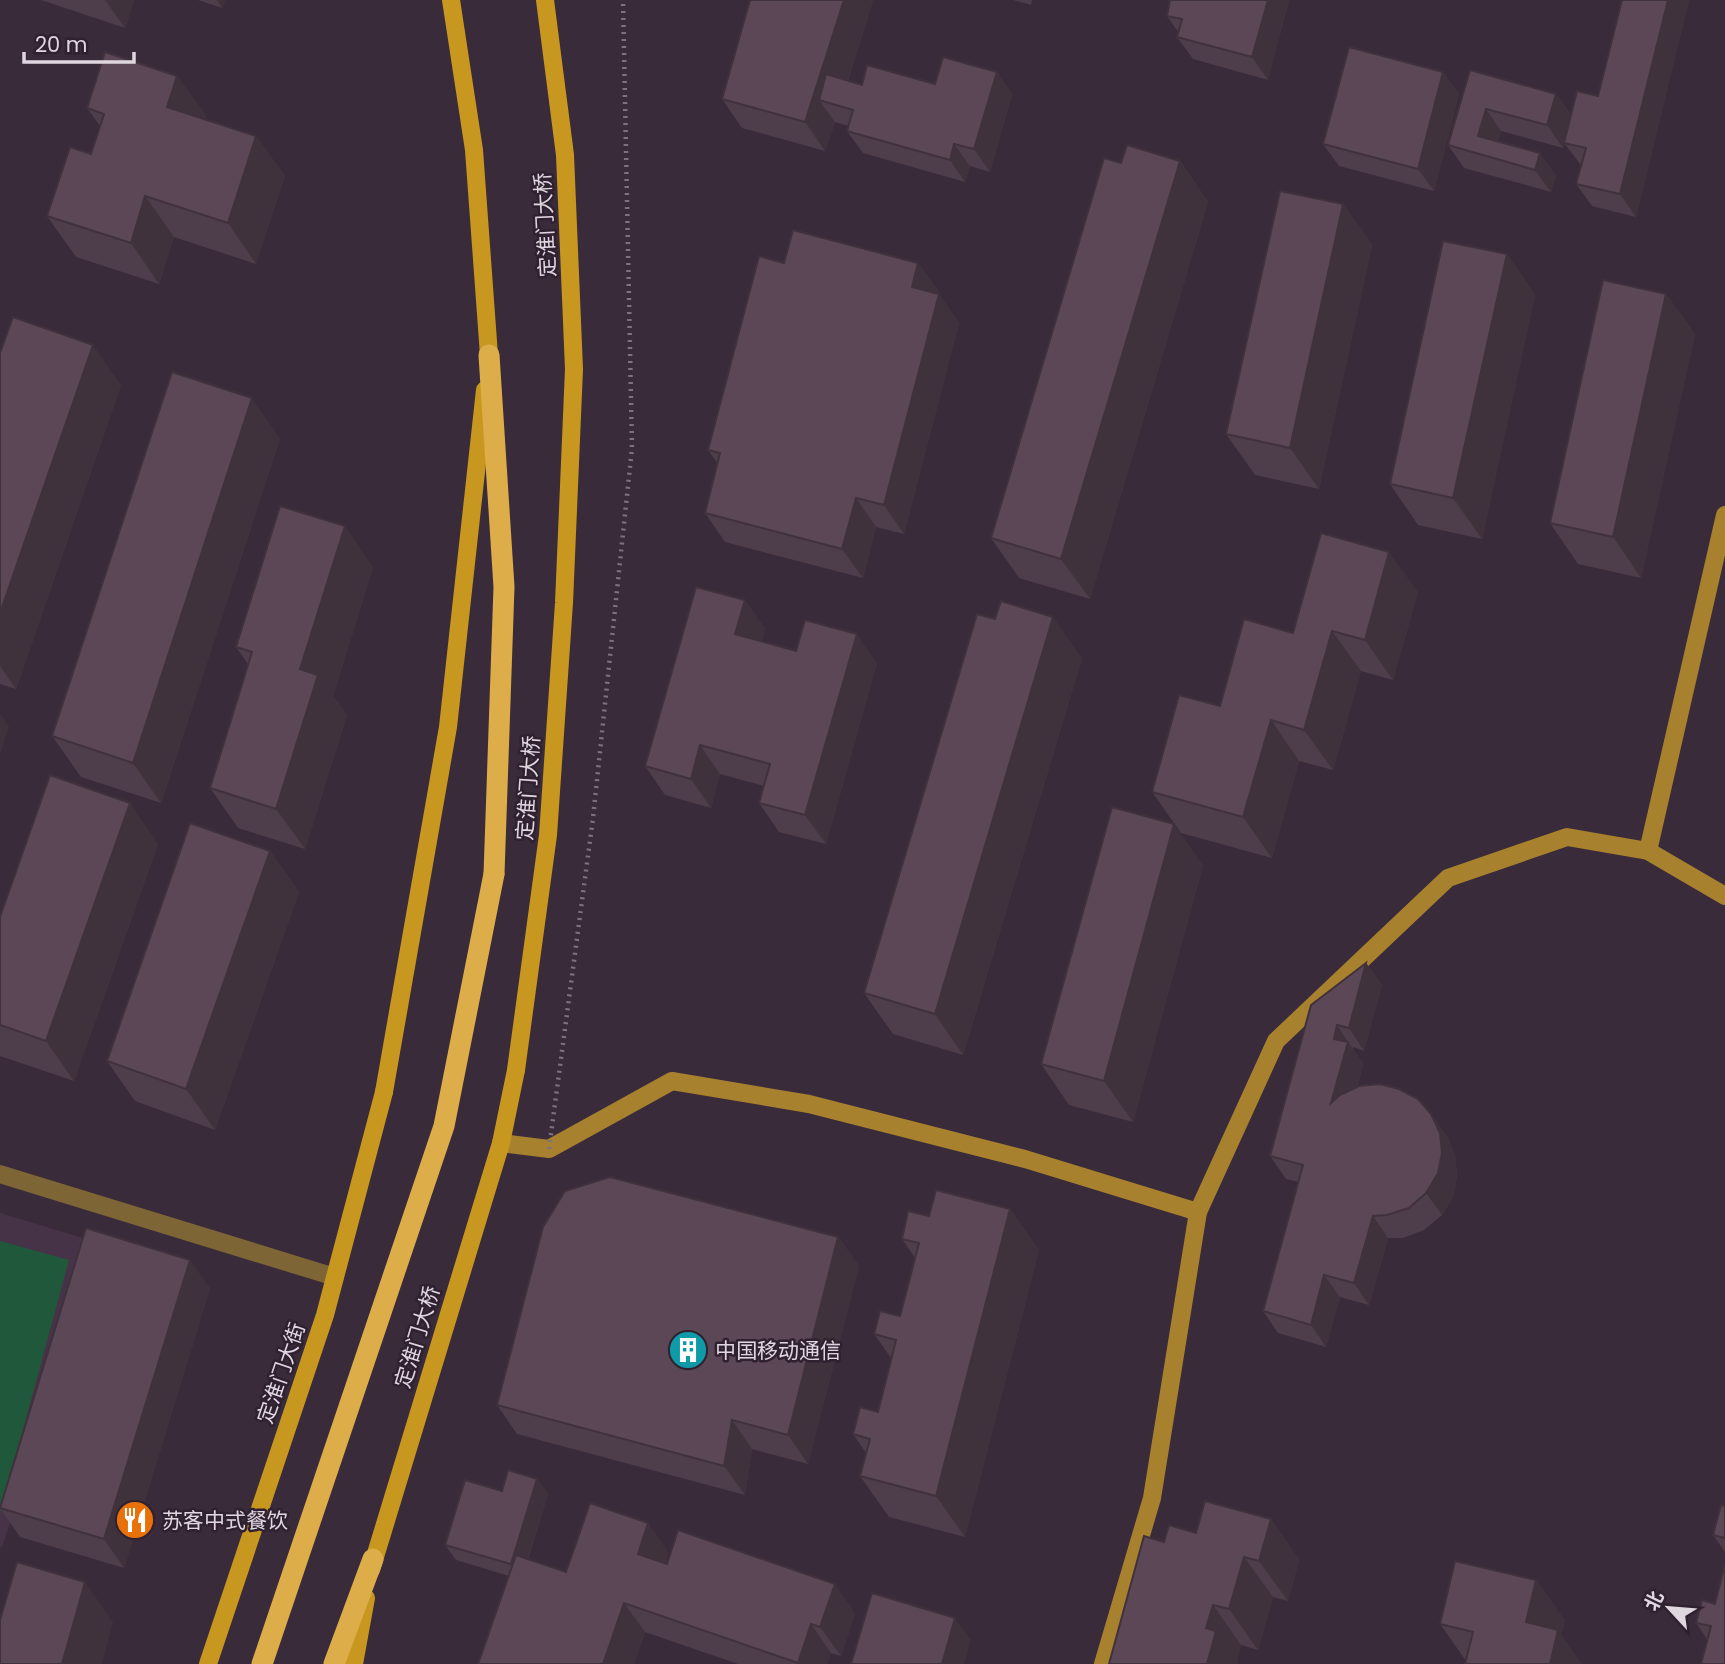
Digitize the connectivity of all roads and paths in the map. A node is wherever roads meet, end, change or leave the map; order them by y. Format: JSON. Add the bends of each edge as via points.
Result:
{"nodes":[{"id":1,"x":451,"y":0,"type":"edge"},
{"id":2,"x":545,"y":0,"type":"edge"},
{"id":3,"x":623,"y":0,"type":"edge"},
{"id":4,"x":489,"y":355,"type":"junction"},
{"id":5,"x":1725,"y":515,"type":"edge"},
{"id":6,"x":1648,"y":851,"type":"junction"},
{"id":7,"x":1725,"y":896,"type":"edge"},
{"id":8,"x":501,"y":1143,"type":"junction"},
{"id":9,"x":549,"y":1149,"type":"junction"},
{"id":10,"x":0,"y":1174,"type":"edge"},
{"id":11,"x":1198,"y":1212,"type":"junction"},
{"id":12,"x":335,"y":1277,"type":"junction"},
{"id":13,"x":373,"y":1559,"type":"junction"},
{"id":14,"x":208,"y":1664,"type":"edge"},
{"id":15,"x":262,"y":1664,"type":"edge"},
{"id":16,"x":334,"y":1664,"type":"edge"},
{"id":17,"x":354,"y":1664,"type":"edge"},
{"id":18,"x":1103,"y":1664,"type":"edge"}],
"edges":[{"from":1,"to":4,"type":"main road","via":[[474,150]]},
{"from":2,"to":8,"type":"main road","name":"定淮门大桥","bridge":true,"via":[[565,155],[574,369],[548,835],[516,1070]]},
{"from":3,"to":9,"type":"path","bridge":true,"via":[[632,448],[593,818]]},
{"from":4,"to":12,"type":"main road","name":"定淮门大街","bridge":true,"via":[[448,727],[384,1092]]},
{"from":4,"to":15,"type":"highway","bridge":true,"via":[[504,587],[494,874],[444,1126]]},
{"from":5,"to":6,"type":"street"},
{"from":6,"to":7,"type":"street"},
{"from":6,"to":11,"type":"street","via":[[1567,837],[1448,878],[1276,1041]]},
{"from":8,"to":9,"type":"street"},
{"from":8,"to":13,"type":"main road","name":"定淮门大桥"},
{"from":9,"to":11,"type":"street","via":[[672,1081],[823,1107],[1025,1159]]},
{"from":10,"to":12,"type":"street"},
{"from":11,"to":18,"type":"street","via":[[1152,1498]]},
{"from":12,"to":14,"type":"main road","name":"定淮门大街"},
{"from":13,"to":16,"type":"highway"},
{"from":13,"to":17,"type":"main road"}]}
